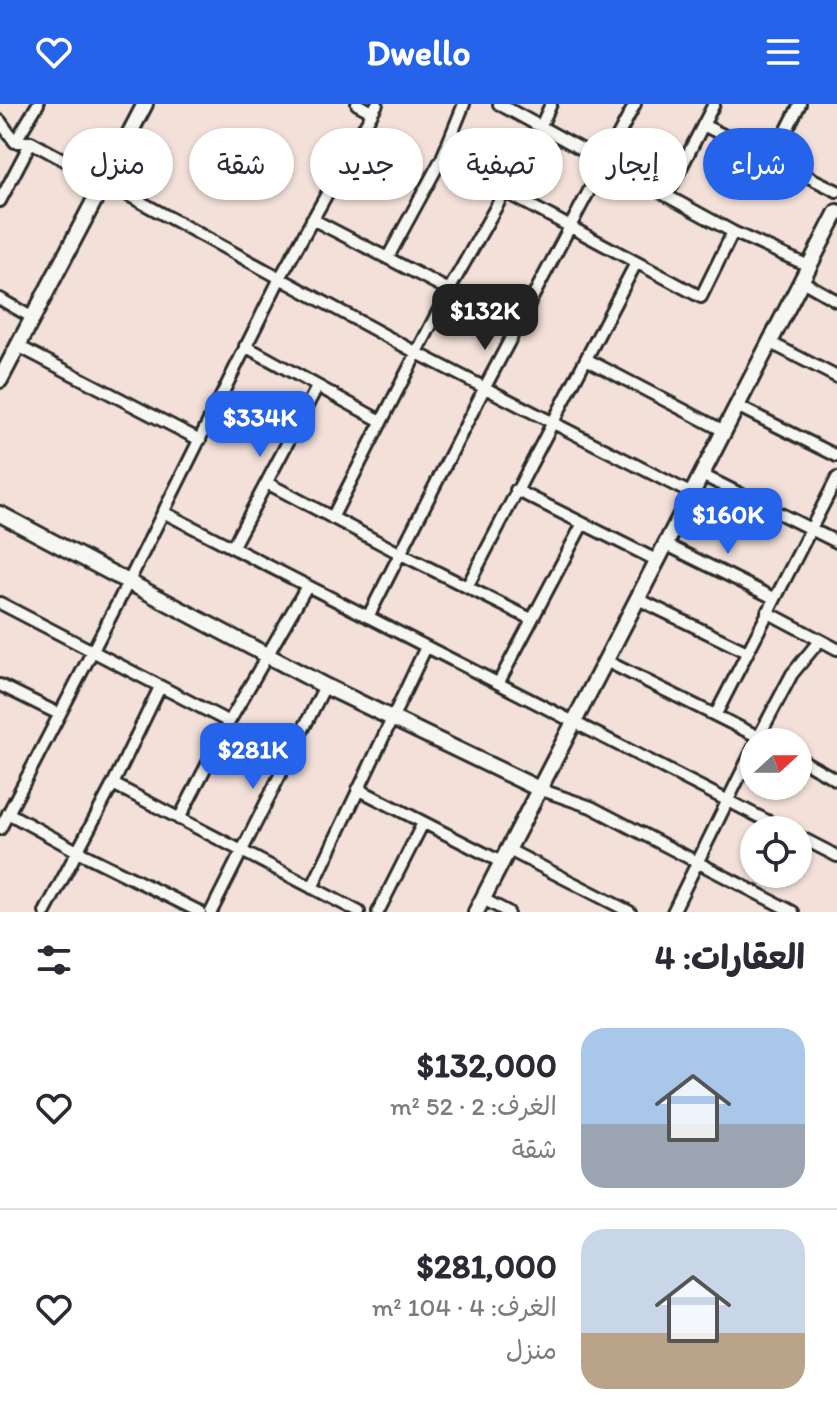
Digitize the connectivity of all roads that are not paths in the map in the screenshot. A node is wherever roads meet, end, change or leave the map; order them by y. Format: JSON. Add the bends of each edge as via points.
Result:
{"nodes":[{"id":1,"x":38,"y":104,"type":"edge"},
{"id":2,"x":145,"y":104,"type":"edge"},
{"id":3,"x":357,"y":104,"type":"edge"},
{"id":4,"x":464,"y":104,"type":"edge"},
{"id":5,"x":499,"y":104,"type":"edge"},
{"id":6,"x":551,"y":104,"type":"edge"},
{"id":7,"x":635,"y":104,"type":"edge"},
{"id":8,"x":714,"y":104,"type":"edge"},
{"id":9,"x":800,"y":104,"type":"edge"},
{"id":10,"x":374,"y":108,"type":"edge"},
{"id":11,"x":0,"y":121,"type":"edge"},
{"id":12,"x":703,"y":125,"type":"junction"},
{"id":13,"x":541,"y":126,"type":"junction"},
{"id":14,"x":133,"y":128,"type":"edge"},
{"id":15,"x":454,"y":128,"type":"edge"},
{"id":16,"x":623,"y":128,"type":"edge"},
{"id":17,"x":709,"y":128,"type":"edge"},
{"id":18,"x":788,"y":128,"type":"edge"},
{"id":19,"x":15,"y":142,"type":"junction"},
{"id":20,"x":31,"y":142,"type":"junction"},
{"id":21,"x":579,"y":146,"type":"edge"},
{"id":22,"x":687,"y":156,"type":"edge"},
{"id":23,"x":62,"y":158,"type":"edge"},
{"id":24,"x":439,"y":164,"type":"edge"},
{"id":25,"x":814,"y":180,"type":"edge"},
{"id":26,"x":3,"y":189,"type":"edge"},
{"id":27,"x":837,"y":191,"type":"edge"},
{"id":28,"x":95,"y":200,"type":"edge"},
{"id":29,"x":139,"y":200,"type":"edge"},
{"id":30,"x":500,"y":200,"type":"edge"},
{"id":31,"x":518,"y":200,"type":"edge"},
{"id":32,"x":585,"y":200,"type":"edge"},
{"id":33,"x":676,"y":200,"type":"edge"},
{"id":34,"x":0,"y":201,"type":"edge"},
{"id":35,"x":836,"y":218,"type":"edge"},
{"id":36,"x":312,"y":219,"type":"junction"},
{"id":37,"x":570,"y":227,"type":"junction"},
{"id":38,"x":733,"y":232,"type":"junction"},
{"id":39,"x":388,"y":257,"type":"junction"},
{"id":40,"x":636,"y":263,"type":"junction"},
{"id":41,"x":809,"y":266,"type":"junction"},
{"id":42,"x":280,"y":278,"type":"junction"},
{"id":43,"x":802,"y":281,"type":"junction"},
{"id":44,"x":449,"y":290,"type":"junction"},
{"id":45,"x":0,"y":299,"type":"edge"},
{"id":46,"x":837,"y":301,"type":"edge"},
{"id":47,"x":33,"y":318,"type":"junction"},
{"id":48,"x":771,"y":343,"type":"junction"},
{"id":49,"x":18,"y":346,"type":"junction"},
{"id":50,"x":245,"y":346,"type":"junction"},
{"id":51,"x":417,"y":353,"type":"junction"},
{"id":52,"x":586,"y":359,"type":"junction"},
{"id":53,"x":837,"y":377,"type":"edge"},
{"id":54,"x":0,"y":380,"type":"edge"},
{"id":55,"x":317,"y":387,"type":"junction"},
{"id":56,"x":484,"y":389,"type":"junction"},
{"id":57,"x":737,"y":406,"type":"junction"},
{"id":58,"x":381,"y":421,"type":"junction"},
{"id":59,"x":552,"y":422,"type":"junction"},
{"id":60,"x":724,"y":431,"type":"junction"},
{"id":61,"x":200,"y":440,"type":"junction"},
{"id":62,"x":837,"y":456,"type":"edge"},
{"id":63,"x":702,"y":475,"type":"junction"},
{"id":64,"x":837,"y":478,"type":"edge"},
{"id":65,"x":267,"y":483,"type":"junction"},
{"id":66,"x":516,"y":490,"type":"junction"},
{"id":67,"x":692,"y":494,"type":"junction"},
{"id":68,"x":163,"y":512,"type":"junction"},
{"id":69,"x":0,"y":514,"type":"edge"},
{"id":70,"x":332,"y":518,"type":"junction"},
{"id":71,"x":582,"y":525,"type":"junction"},
{"id":72,"x":811,"y":529,"type":"junction"},
{"id":73,"x":837,"y":542,"type":"edge"},
{"id":74,"x":667,"y":545,"type":"junction"},
{"id":75,"x":233,"y":546,"type":"junction"},
{"id":76,"x":401,"y":554,"type":"junction"},
{"id":77,"x":658,"y":561,"type":"junction"},
{"id":78,"x":129,"y":581,"type":"junction"},
{"id":79,"x":307,"y":586,"type":"junction"},
{"id":80,"x":467,"y":587,"type":"junction"},
{"id":81,"x":774,"y":598,"type":"junction"},
{"id":82,"x":638,"y":599,"type":"junction"},
{"id":83,"x":0,"y":603,"type":"edge"},
{"id":84,"x":767,"y":612,"type":"junction"},
{"id":85,"x":368,"y":617,"type":"junction"},
{"id":86,"x":531,"y":619,"type":"junction"},
{"id":87,"x":820,"y":640,"type":"junction"},
{"id":88,"x":426,"y":647,"type":"junction"},
{"id":89,"x":837,"y":649,"type":"edge"},
{"id":90,"x":92,"y":650,"type":"junction"},
{"id":91,"x":747,"y":652,"type":"junction"},
{"id":92,"x":269,"y":654,"type":"junction"},
{"id":93,"x":606,"y":661,"type":"junction"},
{"id":94,"x":499,"y":682,"type":"junction"},
{"id":95,"x":0,"y":685,"type":"edge"},
{"id":96,"x":325,"y":686,"type":"junction"},
{"id":97,"x":160,"y":687,"type":"junction"},
{"id":98,"x":59,"y":714,"type":"junction"},
{"id":99,"x":716,"y":714,"type":"junction"},
{"id":100,"x":391,"y":719,"type":"junction"},
{"id":101,"x":229,"y":722,"type":"junction"},
{"id":102,"x":573,"y":722,"type":"junction"},
{"id":103,"x":767,"y":728,"type":"edge"},
{"id":104,"x":740,"y":729,"type":"edge"},
{"id":105,"x":812,"y":766,"type":"edge"},
{"id":106,"x":740,"y":779,"type":"edge"},
{"id":107,"x":837,"y":780,"type":"edge"},
{"id":108,"x":113,"y":784,"type":"junction"},
{"id":109,"x":358,"y":789,"type":"junction"},
{"id":110,"x":539,"y":789,"type":"junction"},
{"id":111,"x":728,"y":801,"type":"junction"},
{"id":112,"x":757,"y":816,"type":"edge"},
{"id":113,"x":179,"y":819,"type":"junction"},
{"id":114,"x":3,"y":822,"type":"edge"},
{"id":115,"x":423,"y":823,"type":"junction"},
{"id":116,"x":812,"y":843,"type":"edge"},
{"id":117,"x":77,"y":851,"type":"junction"},
{"id":118,"x":241,"y":853,"type":"junction"},
{"id":119,"x":504,"y":856,"type":"junction"},
{"id":120,"x":837,"y":856,"type":"edge"},
{"id":121,"x":698,"y":862,"type":"junction"},
{"id":122,"x":312,"y":888,"type":"junction"},
{"id":123,"x":480,"y":905,"type":"edge"},
{"id":124,"x":45,"y":912,"type":"edge"},
{"id":125,"x":200,"y":912,"type":"edge"},
{"id":126,"x":211,"y":912,"type":"edge"},
{"id":127,"x":359,"y":912,"type":"edge"},
{"id":128,"x":378,"y":912,"type":"edge"},
{"id":129,"x":508,"y":912,"type":"edge"},
{"id":130,"x":630,"y":912,"type":"edge"},
{"id":131,"x":673,"y":912,"type":"edge"},
{"id":132,"x":793,"y":912,"type":"edge"}],
"edges":[{"from":1,"to":19,"type":"street"},
{"from":2,"to":14,"type":"street"},
{"from":3,"to":10,"type":"street"},
{"from":4,"to":15,"type":"street"},
{"from":5,"to":13,"type":"street"},
{"from":6,"to":13,"type":"street"},
{"from":7,"to":16,"type":"street"},
{"from":8,"to":12,"type":"street"},
{"from":9,"to":18,"type":"street"},
{"from":10,"to":36,"type":"street"},
{"from":11,"to":19,"type":"street"},
{"from":12,"to":17,"type":"street"},
{"from":12,"to":22,"type":"street"},
{"from":13,"to":21,"type":"street"},
{"from":19,"to":20,"type":"street"},
{"from":20,"to":23,"type":"street"},
{"from":20,"to":26,"type":"street"},
{"from":24,"to":39,"type":"street"},
{"from":25,"to":27,"type":"street"},
{"from":26,"to":34,"type":"street"},
{"from":28,"to":47,"type":"street"},
{"from":29,"to":42,"type":"street"},
{"from":30,"to":44,"type":"street"},
{"from":31,"to":37,"type":"street"},
{"from":32,"to":37,"type":"street"},
{"from":33,"to":38,"type":"street"},
{"from":35,"to":41,"type":"street"},
{"from":36,"to":39,"type":"street"},
{"from":36,"to":42,"type":"street"},
{"from":37,"to":40,"type":"street"},
{"from":37,"to":56,"type":"street"},
{"from":38,"to":40,"type":"street","via":[[701,297]]},
{"from":38,"to":41,"type":"street"},
{"from":39,"to":44,"type":"street"},
{"from":40,"to":52,"type":"street"},
{"from":41,"to":43,"type":"street"},
{"from":42,"to":50,"type":"street"},
{"from":42,"to":51,"type":"street"},
{"from":43,"to":46,"type":"street"},
{"from":43,"to":48,"type":"street"},
{"from":44,"to":51,"type":"street"},
{"from":45,"to":47,"type":"street"},
{"from":47,"to":49,"type":"street"},
{"from":48,"to":53,"type":"street"},
{"from":48,"to":57,"type":"street"},
{"from":49,"to":54,"type":"street"},
{"from":49,"to":61,"type":"street"},
{"from":50,"to":55,"type":"street"},
{"from":50,"to":61,"type":"street"},
{"from":51,"to":56,"type":"street"},
{"from":51,"to":58,"type":"street"},
{"from":52,"to":59,"type":"street"},
{"from":52,"to":60,"type":"street"},
{"from":55,"to":58,"type":"street"},
{"from":55,"to":65,"type":"street"},
{"from":56,"to":59,"type":"street"},
{"from":56,"to":76,"type":"street"},
{"from":57,"to":60,"type":"street"},
{"from":57,"to":62,"type":"street"},
{"from":58,"to":70,"type":"street"},
{"from":59,"to":66,"type":"street"},
{"from":59,"to":67,"type":"street"},
{"from":60,"to":63,"type":"street"},
{"from":61,"to":68,"type":"street"},
{"from":63,"to":67,"type":"street"},
{"from":63,"to":72,"type":"street"},
{"from":64,"to":72,"type":"street"},
{"from":65,"to":70,"type":"street"},
{"from":65,"to":75,"type":"street"},
{"from":66,"to":71,"type":"street"},
{"from":66,"to":80,"type":"street"},
{"from":67,"to":74,"type":"street"},
{"from":68,"to":75,"type":"street"},
{"from":68,"to":78,"type":"street"},
{"from":69,"to":78,"type":"street"},
{"from":70,"to":76,"type":"street"},
{"from":71,"to":77,"type":"street"},
{"from":71,"to":86,"type":"street"},
{"from":72,"to":73,"type":"street"},
{"from":72,"to":81,"type":"street"},
{"from":74,"to":77,"type":"street"},
{"from":74,"to":81,"type":"street"},
{"from":75,"to":79,"type":"street"},
{"from":76,"to":80,"type":"street"},
{"from":76,"to":85,"type":"street"},
{"from":77,"to":82,"type":"street"},
{"from":78,"to":90,"type":"street"},
{"from":78,"to":92,"type":"street"},
{"from":79,"to":85,"type":"street"},
{"from":79,"to":92,"type":"street"},
{"from":80,"to":86,"type":"street"},
{"from":81,"to":84,"type":"street"},
{"from":82,"to":91,"type":"street"},
{"from":82,"to":93,"type":"street"},
{"from":83,"to":90,"type":"street"},
{"from":84,"to":87,"type":"street"},
{"from":84,"to":91,"type":"street"},
{"from":85,"to":88,"type":"street"},
{"from":86,"to":94,"type":"street"},
{"from":87,"to":89,"type":"street"},
{"from":87,"to":103,"type":"street","via":[[792,674]]},
{"from":88,"to":94,"type":"street"},
{"from":88,"to":100,"type":"street"},
{"from":90,"to":97,"type":"street"},
{"from":90,"to":98,"type":"street"},
{"from":91,"to":99,"type":"street"},
{"from":92,"to":96,"type":"street"},
{"from":92,"to":101,"type":"street"},
{"from":93,"to":99,"type":"street"},
{"from":93,"to":102,"type":"street"},
{"from":94,"to":102,"type":"street"},
{"from":95,"to":98,"type":"street"},
{"from":96,"to":100,"type":"street"},
{"from":96,"to":118,"type":"street"},
{"from":97,"to":101,"type":"street"},
{"from":97,"to":108,"type":"street"},
{"from":98,"to":114,"type":"street"},
{"from":99,"to":104,"type":"street"},
{"from":100,"to":109,"type":"street"},
{"from":100,"to":110,"type":"street"},
{"from":101,"to":113,"type":"street"},
{"from":102,"to":110,"type":"street"},
{"from":102,"to":111,"type":"street"},
{"from":105,"to":107,"type":"street"},
{"from":106,"to":111,"type":"street"},
{"from":108,"to":113,"type":"street"},
{"from":108,"to":117,"type":"street"},
{"from":109,"to":115,"type":"street"},
{"from":109,"to":122,"type":"street"},
{"from":110,"to":119,"type":"street"},
{"from":110,"to":121,"type":"street","via":[[591,807]]},
{"from":111,"to":112,"type":"street"},
{"from":111,"to":121,"type":"street"},
{"from":113,"to":118,"type":"street"},
{"from":114,"to":117,"type":"street"},
{"from":115,"to":119,"type":"street"},
{"from":115,"to":128,"type":"street"},
{"from":116,"to":120,"type":"street"},
{"from":117,"to":124,"type":"street"},
{"from":117,"to":125,"type":"street"},
{"from":118,"to":122,"type":"street"},
{"from":118,"to":126,"type":"street"},
{"from":119,"to":123,"type":"street"},
{"from":119,"to":130,"type":"street"},
{"from":121,"to":131,"type":"street"},
{"from":121,"to":132,"type":"street"},
{"from":122,"to":127,"type":"street"},
{"from":123,"to":129,"type":"street"}]}
